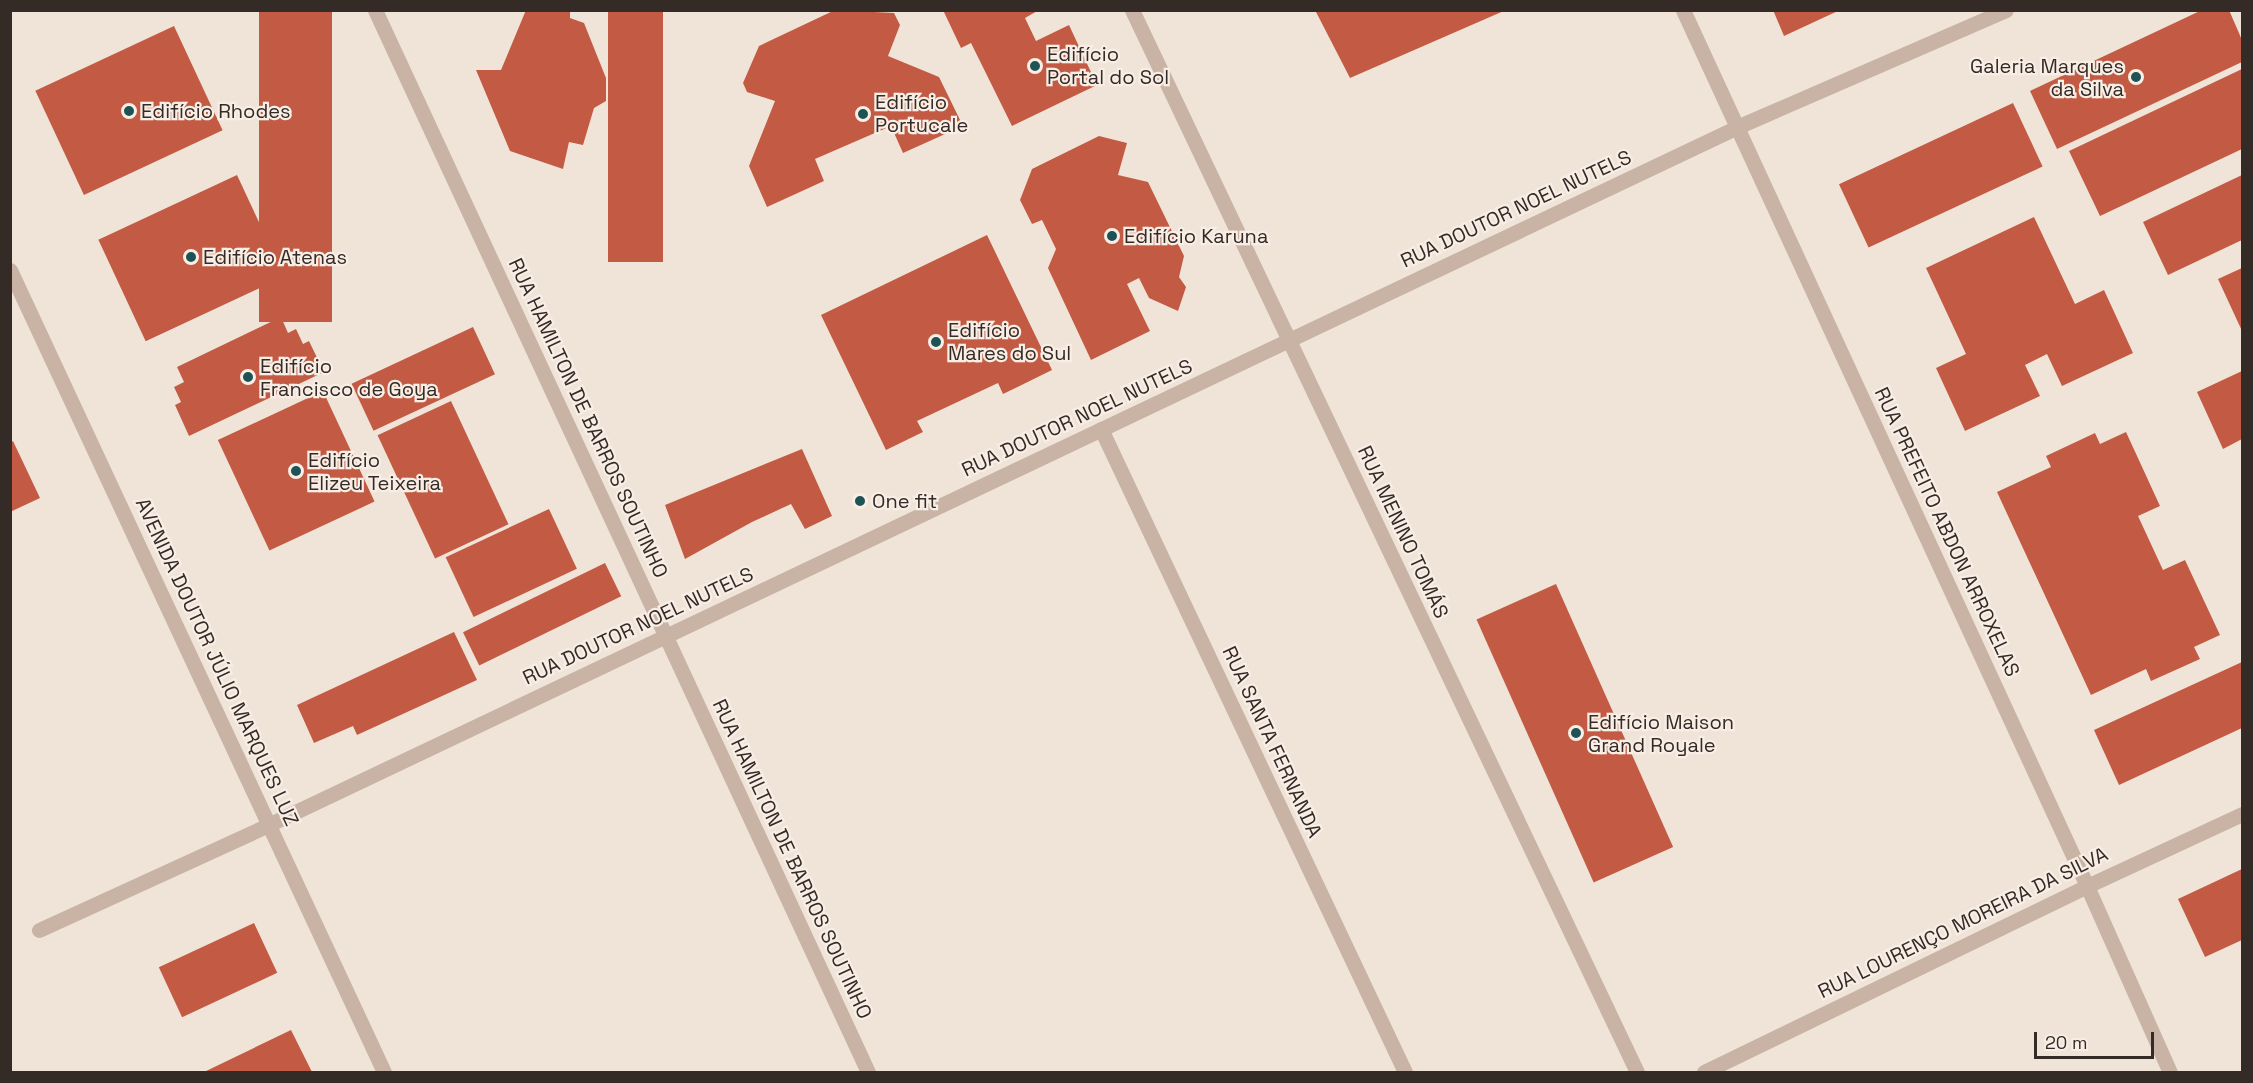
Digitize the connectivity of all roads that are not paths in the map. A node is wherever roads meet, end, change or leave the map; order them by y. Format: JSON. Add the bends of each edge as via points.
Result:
{"nodes":[{"id":1,"x":375,"y":10,"type":"edge"},
{"id":2,"x":1132,"y":10,"type":"edge"},
{"id":3,"x":1683,"y":10,"type":"edge"},
{"id":4,"x":2006,"y":10,"type":"edge"},
{"id":5,"x":1737,"y":127,"type":"junction"},
{"id":6,"x":10,"y":270,"type":"edge"},
{"id":7,"x":1289,"y":340,"type":"junction"},
{"id":8,"x":1101,"y":429,"type":"junction"},
{"id":9,"x":666,"y":636,"type":"junction"},
{"id":10,"x":2242,"y":814,"type":"edge"},
{"id":11,"x":270,"y":824,"type":"junction"},
{"id":12,"x":2087,"y":886,"type":"junction"},
{"id":13,"x":39,"y":930,"type":"dead end"},
{"id":14,"x":384,"y":1072,"type":"edge"},
{"id":15,"x":868,"y":1072,"type":"edge"},
{"id":16,"x":1405,"y":1072,"type":"edge"},
{"id":17,"x":1637,"y":1072,"type":"edge"},
{"id":18,"x":1704,"y":1072,"type":"edge"},
{"id":19,"x":2170,"y":1072,"type":"edge"}],
"edges":[{"from":1,"to":9,"type":"street","name":"RUA HAMILTON DE BARROS SOUTINHO"},
{"from":2,"to":7,"type":"street","name":"RUA MENINO TOMÁS"},
{"from":3,"to":5,"type":"street","name":"RUA PREFEITO ABDON ARROXELAS"},
{"from":4,"to":5,"type":"street","name":"RUA DOUTOR NOEL NUTELS"},
{"from":5,"to":7,"type":"street","name":"RUA DOUTOR NOEL NUTELS"},
{"from":5,"to":12,"type":"street","name":"RUA PREFEITO ABDON ARROXELAS"},
{"from":6,"to":11,"type":"street","name":"AVENIDA DOUTOR JÚLIO MARQUES LUZ"},
{"from":7,"to":8,"type":"street","name":"RUA DOUTOR NOEL NUTELS"},
{"from":7,"to":17,"type":"street","name":"RUA MENINO TOMÁS"},
{"from":8,"to":9,"type":"street","name":"RUA DOUTOR NOEL NUTELS"},
{"from":8,"to":16,"type":"street","name":"RUA SANTA FERNANDA"},
{"from":9,"to":11,"type":"street","name":"RUA DOUTOR NOEL NUTELS"},
{"from":9,"to":15,"type":"street","name":"RUA HAMILTON DE BARROS SOUTINHO"},
{"from":10,"to":12,"type":"street","name":"RUA LOURENÇO MOREIRA DA SILVA"},
{"from":11,"to":13,"type":"street","name":"RUA DOUTOR NOEL NUTELS"},
{"from":11,"to":14,"type":"street","name":"AVENIDA DOUTOR JÚLIO MARQUES LUZ"},
{"from":12,"to":18,"type":"street","name":"RUA LOURENÇO MOREIRA DA SILVA"},
{"from":12,"to":19,"type":"street","name":"RUA PREFEITO ABDON ARROXELAS"}]}
